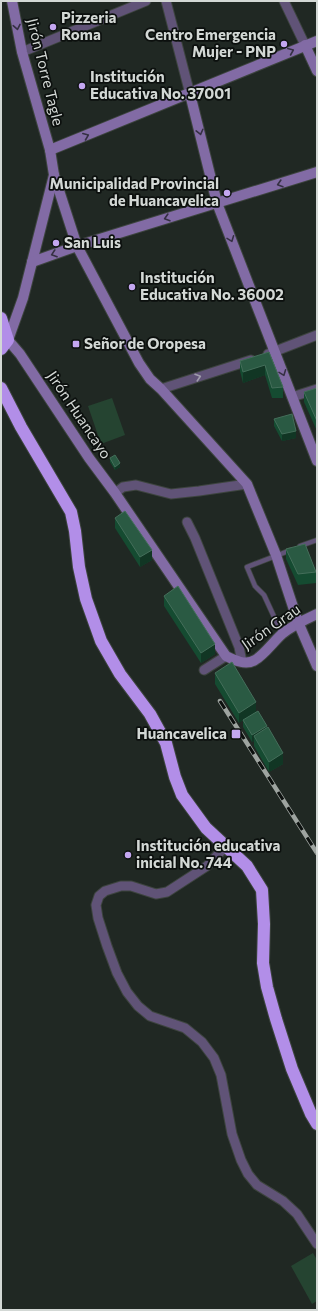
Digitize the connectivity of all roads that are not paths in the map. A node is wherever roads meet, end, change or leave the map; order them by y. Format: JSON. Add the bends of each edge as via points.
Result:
{"nodes":[{"id":1,"x":12,"y":1,"type":"edge"},
{"id":2,"x":146,"y":1,"type":"edge"},
{"id":3,"x":166,"y":1,"type":"edge"},
{"id":4,"x":284,"y":1,"type":"edge"},
{"id":5,"x":317,"y":41,"type":"edge"},
{"id":6,"x":305,"y":45,"type":"junction"},
{"id":7,"x":22,"y":52,"type":"junction"},
{"id":8,"x":317,"y":71,"type":"edge"},
{"id":9,"x":190,"y":94,"type":"junction"},
{"id":10,"x":50,"y":150,"type":"junction"},
{"id":11,"x":317,"y":172,"type":"edge"},
{"id":12,"x":54,"y":175,"type":"junction"},
{"id":13,"x":217,"y":203,"type":"junction"},
{"id":14,"x":77,"y":246,"type":"junction"},
{"id":15,"x":32,"y":262,"type":"junction"},
{"id":16,"x":1,"y":318,"type":"edge"},
{"id":17,"x":317,"y":335,"type":"edge"},
{"id":18,"x":4,"y":344,"type":"edge"},
{"id":19,"x":275,"y":352,"type":"junction"},
{"id":20,"x":1,"y":388,"type":"edge"},
{"id":21,"x":161,"y":389,"type":"junction"},
{"id":22,"x":317,"y":389,"type":"edge"},
{"id":23,"x":292,"y":397,"type":"junction"},
{"id":24,"x":317,"y":461,"type":"edge"},
{"id":25,"x":248,"y":484,"type":"junction"},
{"id":26,"x":115,"y":493,"type":"junction"},
{"id":27,"x":187,"y":522,"type":"dead end"},
{"id":28,"x":317,"y":540,"type":"edge"},
{"id":29,"x":276,"y":555,"type":"junction"},
{"id":30,"x":317,"y":614,"type":"edge"},
{"id":31,"x":298,"y":622,"type":"junction"},
{"id":32,"x":282,"y":634,"type":"junction"},
{"id":33,"x":226,"y":656,"type":"junction"},
{"id":34,"x":242,"y":662,"type":"junction"},
{"id":35,"x":317,"y":666,"type":"edge"},
{"id":36,"x":204,"y":670,"type":"dead end"},
{"id":37,"x":225,"y":847,"type":"junction"},
{"id":38,"x":317,"y":1124,"type":"edge"},
{"id":39,"x":317,"y":1244,"type":"edge"}],
"edges":[{"from":1,"to":7,"type":"main road","name":"Jirón Torre Tagle","one_way":true},
{"from":2,"to":7,"type":"street"},
{"from":3,"to":9,"type":"street"},
{"from":4,"to":6,"type":"street"},
{"from":5,"to":6,"type":"main road"},
{"from":6,"to":8,"type":"main road"},
{"from":9,"to":6,"type":"main road","one_way":true},
{"from":7,"to":10,"type":"main road","name":"Jirón Torre Tagle"},
{"from":10,"to":9,"type":"main road","one_way":true},
{"from":9,"to":13,"type":"main road","one_way":true},
{"from":10,"to":12,"type":"main road"},
{"from":11,"to":13,"type":"main road","one_way":true},
{"from":12,"to":14,"type":"main road"},
{"from":12,"to":15,"type":"main road"},
{"from":13,"to":14,"type":"main road","one_way":true},
{"from":13,"to":19,"type":"main road","one_way":true},
{"from":14,"to":15,"type":"main road","one_way":true},
{"from":14,"to":21,"type":"main road","via":[[139,363]]},
{"from":15,"to":18,"type":"main road","via":[[23,298]]},
{"from":16,"to":18,"type":"highway"},
{"from":17,"to":19,"type":"street"},
{"from":18,"to":26,"type":"main road","name":"Jirón Huancayo","via":[[20,354]]},
{"from":21,"to":19,"type":"street","one_way":true},
{"from":19,"to":23,"type":"main road","one_way":true},
{"from":20,"to":37,"type":"highway","via":[[71,512],[78,567],[101,640],[120,674],[150,714],[166,743],[182,796],[206,828]]},
{"from":21,"to":25,"type":"main road"},
{"from":22,"to":23,"type":"street"},
{"from":23,"to":24,"type":"main road"},
{"from":25,"to":26,"type":"street","via":[[171,494],[136,485],[123,487]]},
{"from":25,"to":29,"type":"main road"},
{"from":26,"to":33,"type":"main road","name":"Jirón Huancayo"},
{"from":27,"to":34,"type":"street","via":[[239,646]]},
{"from":28,"to":29,"type":"lane"},
{"from":29,"to":31,"type":"main road"},
{"from":29,"to":32,"type":"lane","via":[[247,567],[255,586],[264,595]]},
{"from":30,"to":31,"type":"main road","name":"Jirón Grau"},
{"from":31,"to":32,"type":"main road","name":"Jirón Grau"},
{"from":31,"to":35,"type":"main road"},
{"from":32,"to":34,"type":"main road","name":"Jirón Grau","via":[[255,660]]},
{"from":33,"to":34,"type":"main road"},
{"from":33,"to":36,"type":"street","name":"Jirón Grau"},
{"from":37,"to":38,"type":"highway","via":[[248,866],[262,890],[263,963],[267,987],[292,1069]]},
{"from":37,"to":39,"type":"street","via":[[207,866],[167,892],[156,894],[131,886],[105,891],[98,896],[98,918],[117,973],[138,1006],[150,1016],[185,1028],[202,1042],[214,1058],[221,1075],[232,1134],[248,1174],[257,1185],[283,1201],[297,1214]]}]}
